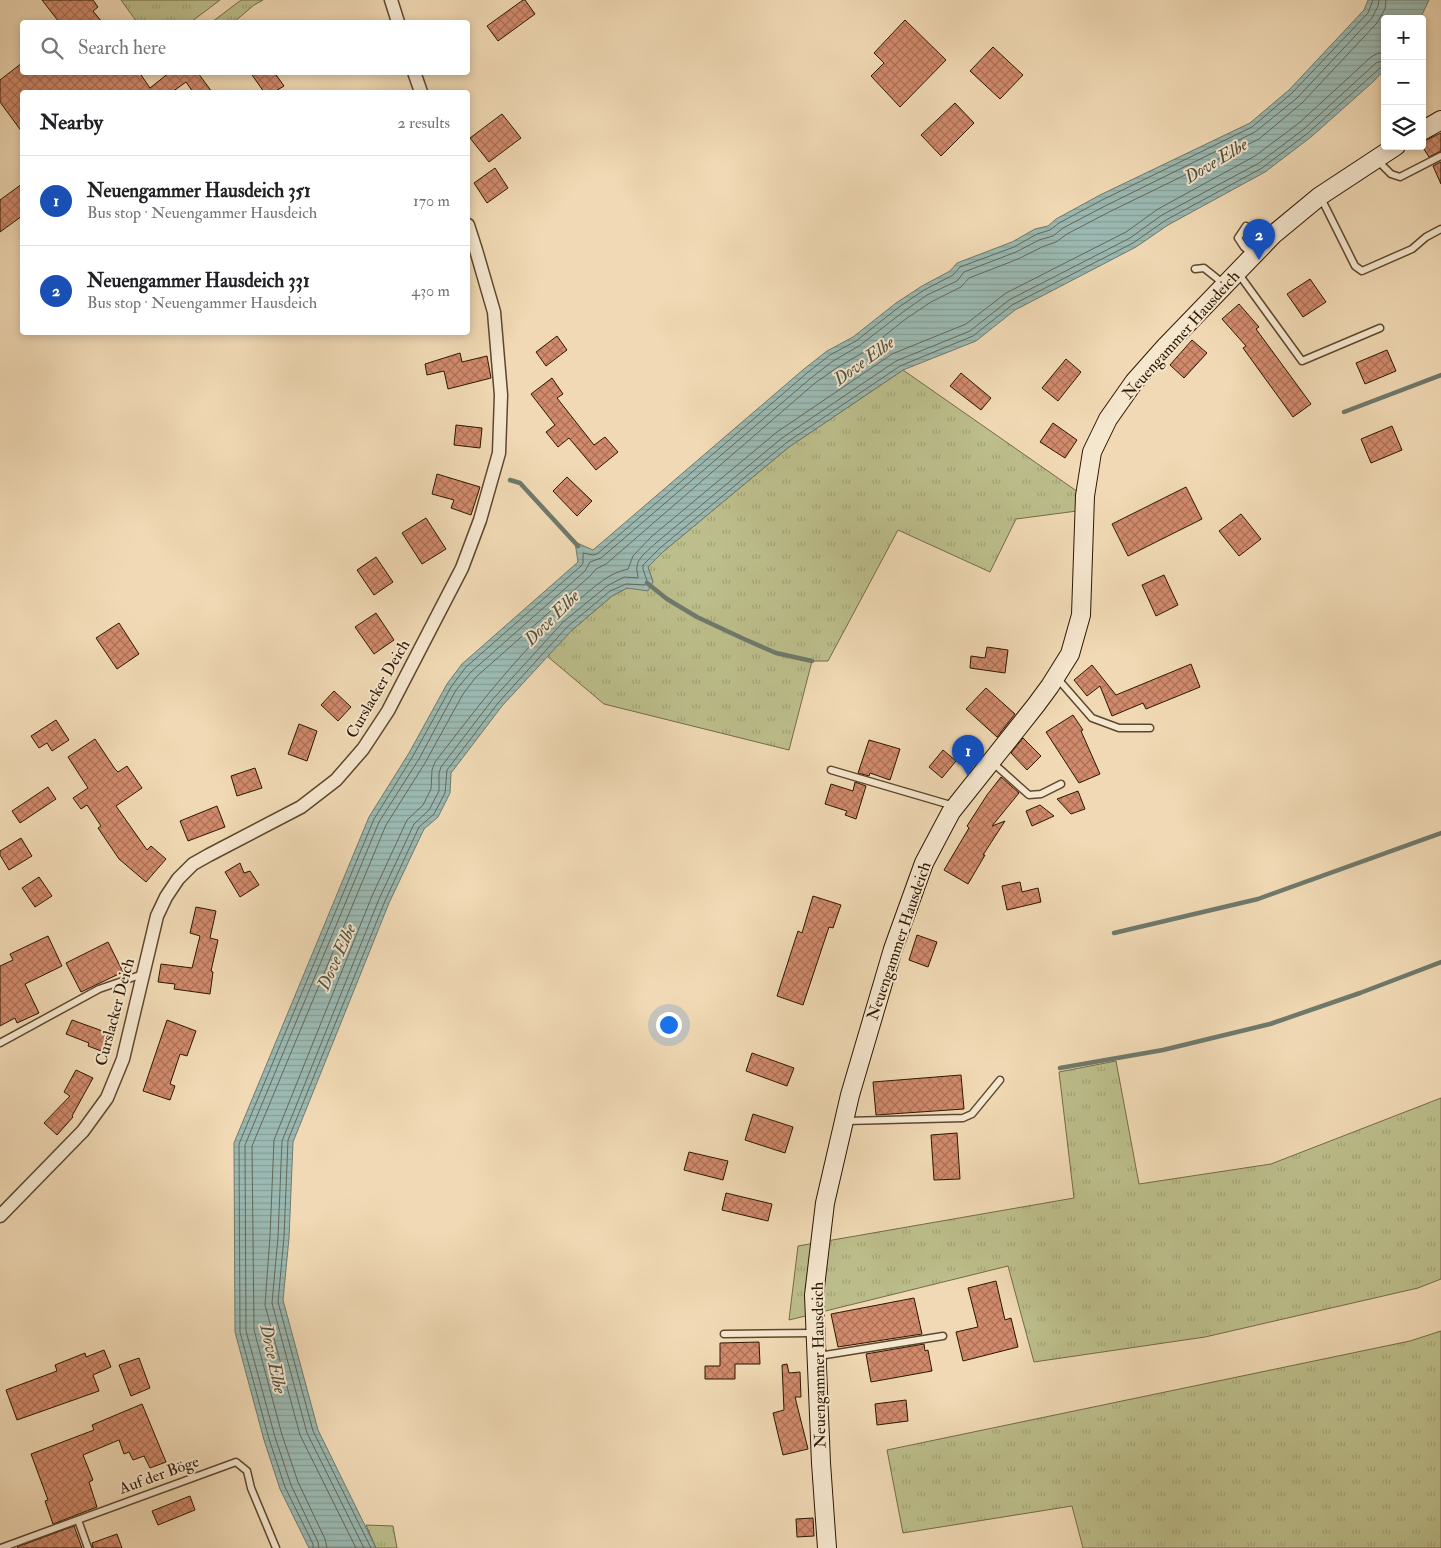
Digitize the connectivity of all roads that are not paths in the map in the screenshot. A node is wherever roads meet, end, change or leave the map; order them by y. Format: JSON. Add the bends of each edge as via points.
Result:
{"nodes":[{"id":1,"x":392,"y":0,"type":"edge"},
{"id":2,"x":397,"y":20,"type":"edge"},
{"id":3,"x":415,"y":75,"type":"edge"},
{"id":4,"x":420,"y":90,"type":"edge"},
{"id":5,"x":1441,"y":120,"type":"edge"},
{"id":6,"x":1426,"y":129,"type":"edge"},
{"id":7,"x":1390,"y":150,"type":"edge"},
{"id":8,"x":1441,"y":156,"type":"edge"},
{"id":9,"x":1376,"y":159,"type":"junction"},
{"id":10,"x":1320,"y":196,"type":"junction"},
{"id":11,"x":1246,"y":226,"type":"dead end"},
{"id":12,"x":1441,"y":229,"type":"edge"},
{"id":13,"x":470,"y":231,"type":"edge"},
{"id":14,"x":1253,"y":255,"type":"junction"},
{"id":15,"x":1195,"y":269,"type":"dead end"},
{"id":16,"x":1237,"y":272,"type":"junction"},
{"id":17,"x":1225,"y":284,"type":"junction"},
{"id":18,"x":1380,"y":328,"type":"dead end"},
{"id":19,"x":1056,"y":677,"type":"junction"},
{"id":20,"x":1150,"y":728,"type":"dead end"},
{"id":21,"x":991,"y":762,"type":"junction"},
{"id":22,"x":830,"y":770,"type":"dead end"},
{"id":23,"x":1061,"y":784,"type":"dead end"},
{"id":24,"x":955,"y":807,"type":"junction"},
{"id":25,"x":143,"y":974,"type":"junction"},
{"id":26,"x":0,"y":1043,"type":"edge"},
{"id":27,"x":1000,"y":1080,"type":"dead end"},
{"id":28,"x":844,"y":1121,"type":"junction"},
{"id":29,"x":0,"y":1216,"type":"edge"},
{"id":30,"x":816,"y":1333,"type":"junction"},
{"id":31,"x":724,"y":1334,"type":"dead end"},
{"id":32,"x":943,"y":1336,"type":"dead end"},
{"id":33,"x":816,"y":1357,"type":"junction"},
{"id":34,"x":78,"y":1520,"type":"junction"},
{"id":35,"x":11,"y":1546,"type":"edge"},
{"id":36,"x":1,"y":1548,"type":"edge"},
{"id":37,"x":88,"y":1548,"type":"edge"},
{"id":38,"x":276,"y":1548,"type":"edge"},
{"id":39,"x":827,"y":1548,"type":"edge"}],
"edges":[{"from":1,"to":2,"type":"street"},
{"from":3,"to":4,"type":"street"},
{"from":5,"to":6,"type":"street"},
{"from":7,"to":9,"type":"street","name":"Neuengammer Hausdeich"},
{"from":8,"to":9,"type":"lane","via":[[1400,177],[1391,174]]},
{"from":9,"to":10,"type":"street","name":"Neuengammer Hausdeich"},
{"from":10,"to":12,"type":"lane","via":[[1355,266],[1362,271],[1412,249]]},
{"from":10,"to":14,"type":"street","name":"Neuengammer Hausdeich"},
{"from":11,"to":14,"type":"lane","via":[[1238,238]]},
{"from":13,"to":25,"type":"street","name":"Curslacker Deich","via":[[494,312],[501,395],[499,453],[462,568],[388,711],[363,749],[336,780],[302,807],[193,864],[178,879],[157,916]]},
{"from":14,"to":16,"type":"street","name":"Neuengammer Hausdeich"},
{"from":15,"to":17,"type":"lane","via":[[1204,268]]},
{"from":16,"to":17,"type":"street","name":"Neuengammer Hausdeich"},
{"from":16,"to":18,"type":"lane","via":[[1302,361]]},
{"from":17,"to":19,"type":"street","name":"Neuengammer Hausdeich","via":[[1134,382],[1108,419],[1092,452],[1085,496],[1081,615],[1070,654]]},
{"from":19,"to":20,"type":"lane","via":[[1092,718],[1119,728]]},
{"from":19,"to":21,"type":"street","name":"Neuengammer Hausdeich"},
{"from":21,"to":23,"type":"lane","via":[[1029,794],[1040,794]]},
{"from":21,"to":24,"type":"street","name":"Neuengammer Hausdeich"},
{"from":22,"to":24,"type":"lane"},
{"from":24,"to":28,"type":"street","name":"Neuengammer Hausdeich","via":[[924,862],[893,949]]},
{"from":25,"to":26,"type":"lane","via":[[99,989]]},
{"from":25,"to":29,"type":"street","name":"Curslacker Deich","via":[[123,1059],[106,1098],[83,1131]]},
{"from":27,"to":28,"type":"lane","via":[[972,1114],[963,1118]]},
{"from":28,"to":30,"type":"street","name":"Neuengammer Hausdeich","via":[[825,1203],[814,1295]]},
{"from":30,"to":31,"type":"lane"},
{"from":30,"to":33,"type":"street","name":"Neuengammer Hausdeich"},
{"from":32,"to":33,"type":"lane"},
{"from":33,"to":39,"type":"street","name":"Neuengammer Hausdeich"},
{"from":34,"to":35,"type":"lane","name":"Auf der Böge"},
{"from":34,"to":37,"type":"lane"},
{"from":34,"to":38,"type":"lane","name":"Auf der Böge","via":[[236,1462],[247,1471]]},
{"from":35,"to":36,"type":"lane","name":"Auf der Böge"}]}
